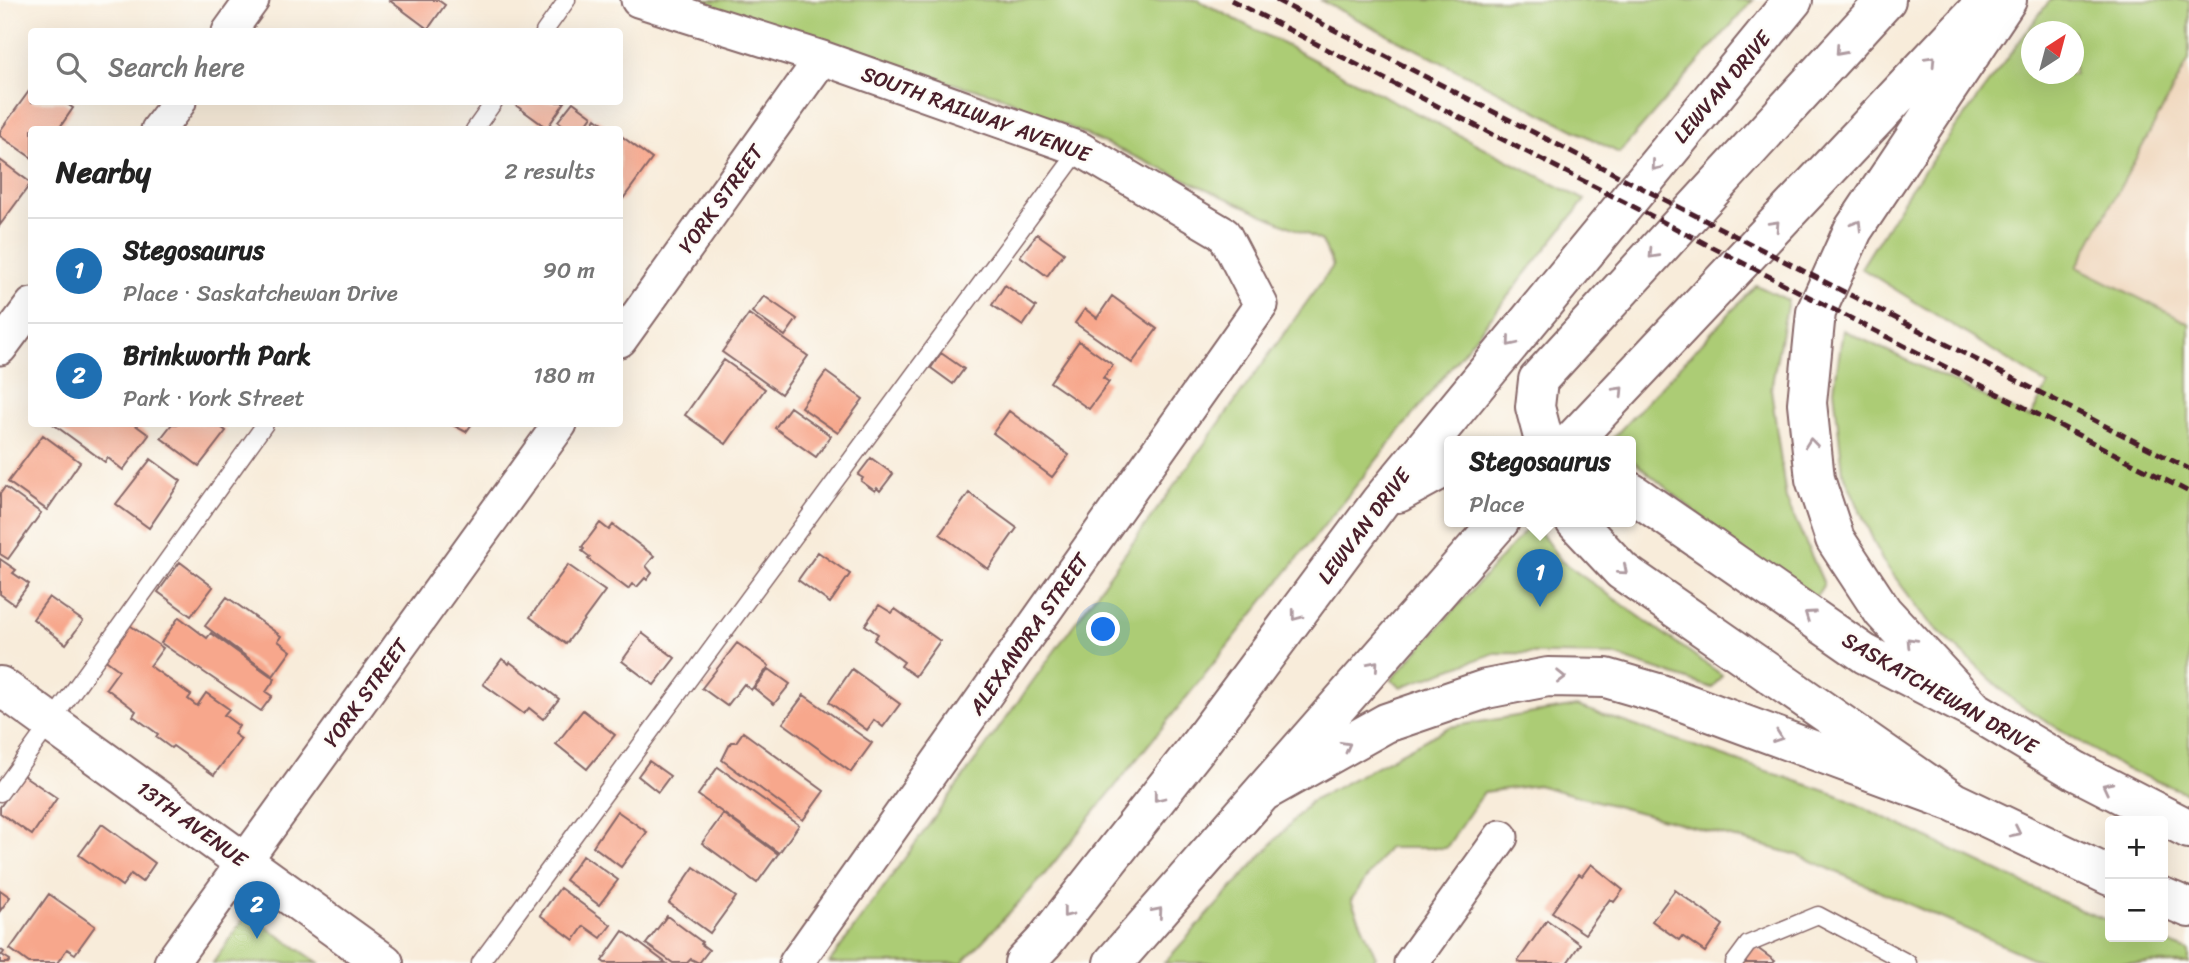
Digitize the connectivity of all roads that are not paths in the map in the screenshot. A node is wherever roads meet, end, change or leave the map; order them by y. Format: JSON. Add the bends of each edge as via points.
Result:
{"nodes":[{"id":1,"x":252,"y":0,"type":"edge"},
{"id":2,"x":567,"y":0,"type":"edge"},
{"id":3,"x":638,"y":0,"type":"edge"},
{"id":4,"x":1793,"y":0,"type":"edge"},
{"id":5,"x":1886,"y":0,"type":"edge"},
{"id":6,"x":1987,"y":0,"type":"edge"},
{"id":7,"x":2007,"y":0,"type":"edge"},
{"id":8,"x":232,"y":28,"type":"edge"},
{"id":9,"x":547,"y":28,"type":"edge"},
{"id":10,"x":822,"y":58,"type":"junction"},
{"id":11,"x":177,"y":105,"type":"edge"},
{"id":12,"x":492,"y":105,"type":"edge"},
{"id":13,"x":161,"y":126,"type":"edge"},
{"id":14,"x":477,"y":126,"type":"edge"},
{"id":15,"x":1080,"y":149,"type":"junction"},
{"id":16,"x":1261,"y":305,"type":"joint"},
{"id":17,"x":28,"y":310,"type":"edge"},
{"id":18,"x":623,"y":336,"type":"edge"},
{"id":19,"x":0,"y":348,"type":"edge"},
{"id":20,"x":263,"y":427,"type":"edge"},
{"id":21,"x":558,"y":427,"type":"edge"},
{"id":22,"x":1543,"y":436,"type":"edge"},
{"id":23,"x":1577,"y":436,"type":"edge"},
{"id":24,"x":1444,"y":467,"type":"edge"},
{"id":25,"x":1636,"y":495,"type":"edge"},
{"id":26,"x":1380,"y":502,"type":"junction"},
{"id":27,"x":1495,"y":527,"type":"edge"},
{"id":28,"x":1581,"y":527,"type":"edge"},
{"id":29,"x":0,"y":686,"type":"edge"},
{"id":30,"x":1973,"y":710,"type":"junction"},
{"id":31,"x":51,"y":723,"type":"junction"},
{"id":32,"x":1265,"y":791,"type":"junction"},
{"id":33,"x":0,"y":793,"type":"edge"},
{"id":34,"x":1954,"y":802,"type":"junction"},
{"id":35,"x":2189,"y":830,"type":"edge"},
{"id":36,"x":1501,"y":837,"type":"dead end"},
{"id":37,"x":244,"y":862,"type":"junction"},
{"id":38,"x":2105,"y":874,"type":"edge"},
{"id":39,"x":2168,"y":899,"type":"edge"},
{"id":40,"x":2189,"y":908,"type":"edge"},
{"id":41,"x":171,"y":963,"type":"edge"},
{"id":42,"x":384,"y":963,"type":"edge"},
{"id":43,"x":480,"y":963,"type":"edge"},
{"id":44,"x":796,"y":963,"type":"edge"},
{"id":45,"x":1024,"y":963,"type":"edge"},
{"id":46,"x":1113,"y":963,"type":"edge"},
{"id":47,"x":1411,"y":963,"type":"edge"},
{"id":48,"x":1734,"y":963,"type":"edge"},
{"id":49,"x":1908,"y":963,"type":"edge"}],
"edges":[{"from":1,"to":8,"type":"street"},
{"from":2,"to":9,"type":"lane"},
{"from":3,"to":10,"type":"street","name":"SOUTH RAILWAY AVENUE"},
{"from":4,"to":26,"type":"main road","name":"LEWVAN DRIVE","one_way":true},
{"from":5,"to":22,"type":"main road","one_way":true,"via":[[1538,380],[1535,407]]},
{"from":23,"to":6,"type":"main road","one_way":true},
{"from":30,"to":7,"type":"main road","one_way":true,"via":[[1883,612],[1835,539],[1815,479],[1807,403],[1816,312],[1853,230]]},
{"from":10,"to":15,"type":"street","name":"SOUTH RAILWAY AVENUE"},
{"from":10,"to":18,"type":"street","name":"YORK STREET"},
{"from":11,"to":13,"type":"street"},
{"from":12,"to":14,"type":"lane"},
{"from":15,"to":16,"type":"street","name":"SOUTH RAILWAY AVENUE","via":[[1224,234]]},
{"from":15,"to":43,"type":"lane"},
{"from":16,"to":44,"type":"street","name":"ALEXANDRA STREET"},
{"from":17,"to":19,"type":"street"},
{"from":20,"to":31,"type":"lane"},
{"from":21,"to":37,"type":"street","name":"YORK STREET"},
{"from":24,"to":26,"type":"main road"},
{"from":30,"to":25,"type":"main road","name":"SASKATCHEWAN DRIVE","one_way":true,"via":[[1865,654]]},
{"from":26,"to":45,"type":"main road","name":"LEWVAN DRIVE","one_way":true,"via":[[1191,756]]},
{"from":32,"to":27,"type":"main road","one_way":true},
{"from":28,"to":34,"type":"main road","one_way":true,"via":[[1622,571]]},
{"from":29,"to":31,"type":"main road","name":"13TH AVENUE"},
{"from":35,"to":30,"type":"main road","name":"SASKATCHEWAN DRIVE","one_way":true},
{"from":31,"to":33,"type":"lane"},
{"from":31,"to":37,"type":"main road","name":"13TH AVENUE"},
{"from":32,"to":34,"type":"main road","one_way":true,"via":[[1385,723],[1486,689],[1548,677],[1606,678],[1661,694]]},
{"from":46,"to":32,"type":"main road","one_way":true},
{"from":34,"to":38,"type":"main road","one_way":true},
{"from":36,"to":47,"type":"street"},
{"from":37,"to":41,"type":"street","name":"YORK STREET"},
{"from":37,"to":42,"type":"main road","name":"13TH AVENUE"},
{"from":39,"to":40,"type":"main road"},
{"from":48,"to":49,"type":"lane","via":[[1748,944],[1818,915]]}]}
